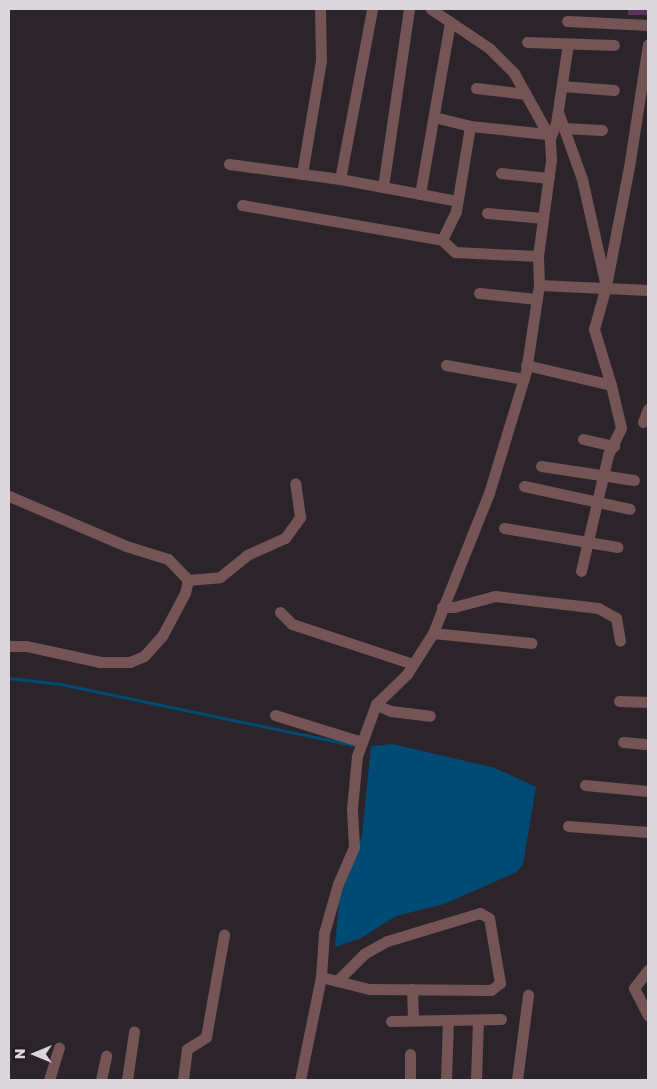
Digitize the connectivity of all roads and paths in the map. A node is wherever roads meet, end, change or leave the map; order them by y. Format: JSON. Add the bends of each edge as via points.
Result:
{"nodes":[{"id":1,"x":320,"y":9,"type":"edge"},
{"id":2,"x":372,"y":9,"type":"edge"},
{"id":3,"x":409,"y":9,"type":"edge"},
{"id":4,"x":431,"y":9,"type":"edge"},
{"id":5,"x":568,"y":21,"type":"dead end"},
{"id":6,"x":450,"y":22,"type":"junction"},
{"id":7,"x":648,"y":25,"type":"edge"},
{"id":8,"x":526,"y":42,"type":"dead end"},
{"id":9,"x":568,"y":44,"type":"junction"},
{"id":10,"x":648,"y":44,"type":"edge"},
{"id":11,"x":614,"y":45,"type":"dead end"},
{"id":12,"x":562,"y":86,"type":"junction"},
{"id":13,"x":476,"y":88,"type":"dead end"},
{"id":14,"x":614,"y":90,"type":"dead end"},
{"id":15,"x":526,"y":94,"type":"junction"},
{"id":16,"x":558,"y":112,"type":"junction"},
{"id":17,"x":434,"y":117,"type":"junction"},
{"id":18,"x":470,"y":126,"type":"junction"},
{"id":19,"x":564,"y":128,"type":"junction"},
{"id":20,"x":602,"y":130,"type":"dead end"},
{"id":21,"x":548,"y":136,"type":"junction"},
{"id":22,"x":229,"y":164,"type":"dead end"},
{"id":23,"x":500,"y":173,"type":"dead end"},
{"id":24,"x":302,"y":174,"type":"junction"},
{"id":25,"x":549,"y":178,"type":"junction"},
{"id":26,"x":340,"y":179,"type":"junction"},
{"id":27,"x":382,"y":187,"type":"junction"},
{"id":28,"x":420,"y":194,"type":"junction"},
{"id":29,"x":457,"y":201,"type":"junction"},
{"id":30,"x":242,"y":205,"type":"dead end"},
{"id":31,"x":487,"y":213,"type":"dead end"},
{"id":32,"x":543,"y":218,"type":"junction"},
{"id":33,"x":442,"y":240,"type":"junction"},
{"id":34,"x":538,"y":256,"type":"junction"},
{"id":35,"x":539,"y":285,"type":"junction"},
{"id":36,"x":606,"y":286,"type":"junction"},
{"id":37,"x":648,"y":290,"type":"edge"},
{"id":38,"x":479,"y":294,"type":"dead end"},
{"id":39,"x":537,"y":299,"type":"junction"},
{"id":40,"x":446,"y":365,"type":"dead end"},
{"id":41,"x":526,"y":365,"type":"junction"},
{"id":42,"x":524,"y":378,"type":"junction"},
{"id":43,"x":611,"y":386,"type":"junction"},
{"id":44,"x":648,"y":409,"type":"edge"},
{"id":45,"x":643,"y":422,"type":"dead end"},
{"id":46,"x":583,"y":439,"type":"dead end"},
{"id":47,"x":614,"y":446,"type":"junction"},
{"id":48,"x":542,"y":466,"type":"dead end"},
{"id":49,"x":603,"y":477,"type":"junction"},
{"id":50,"x":634,"y":480,"type":"dead end"},
{"id":51,"x":295,"y":483,"type":"dead end"},
{"id":52,"x":524,"y":486,"type":"dead end"},
{"id":53,"x":9,"y":496,"type":"edge"},
{"id":54,"x":597,"y":503,"type":"junction"},
{"id":55,"x":630,"y":509,"type":"dead end"},
{"id":56,"x":504,"y":528,"type":"dead end"},
{"id":57,"x":587,"y":544,"type":"junction"},
{"id":58,"x":617,"y":547,"type":"dead end"},
{"id":59,"x":581,"y":571,"type":"dead end"},
{"id":60,"x":188,"y":580,"type":"junction"},
{"id":61,"x":442,"y":607,"type":"junction"},
{"id":62,"x":280,"y":612,"type":"dead end"},
{"id":63,"x":433,"y":633,"type":"junction"},
{"id":64,"x":620,"y":641,"type":"dead end"},
{"id":65,"x":530,"y":643,"type":"dead end"},
{"id":66,"x":9,"y":646,"type":"edge"},
{"id":67,"x":413,"y":664,"type":"junction"},
{"id":68,"x":619,"y":701,"type":"dead end"},
{"id":69,"x":648,"y":702,"type":"edge"},
{"id":70,"x":376,"y":705,"type":"junction"},
{"id":71,"x":275,"y":715,"type":"dead end"},
{"id":72,"x":430,"y":716,"type":"dead end"},
{"id":73,"x":362,"y":742,"type":"junction"},
{"id":74,"x":623,"y":742,"type":"dead end"},
{"id":75,"x":648,"y":744,"type":"edge"},
{"id":76,"x":585,"y":785,"type":"dead end"},
{"id":77,"x":648,"y":791,"type":"edge"},
{"id":78,"x":568,"y":826,"type":"dead end"},
{"id":79,"x":648,"y":832,"type":"edge"},
{"id":80,"x":224,"y":935,"type":"dead end"},
{"id":81,"x":648,"y":970,"type":"edge"},
{"id":82,"x":320,"y":977,"type":"junction"},
{"id":83,"x":337,"y":980,"type":"junction"},
{"id":84,"x":412,"y":989,"type":"junction"},
{"id":85,"x":528,"y":995,"type":"dead end"},
{"id":86,"x":648,"y":1016,"type":"edge"},
{"id":87,"x":500,"y":1019,"type":"dead end"},
{"id":88,"x":412,"y":1020,"type":"junction"},
{"id":89,"x":478,"y":1020,"type":"junction"},
{"id":90,"x":391,"y":1021,"type":"dead end"},
{"id":91,"x":448,"y":1021,"type":"junction"},
{"id":92,"x":134,"y":1032,"type":"dead end"},
{"id":93,"x":59,"y":1047,"type":"dead end"},
{"id":94,"x":410,"y":1054,"type":"dead end"},
{"id":95,"x":106,"y":1056,"type":"dead end"},
{"id":96,"x":49,"y":1080,"type":"edge"},
{"id":97,"x":101,"y":1080,"type":"edge"},
{"id":98,"x":127,"y":1080,"type":"edge"},
{"id":99,"x":183,"y":1080,"type":"edge"},
{"id":100,"x":300,"y":1080,"type":"edge"},
{"id":101,"x":410,"y":1080,"type":"edge"},
{"id":102,"x":446,"y":1080,"type":"edge"},
{"id":103,"x":476,"y":1080,"type":"edge"},
{"id":104,"x":517,"y":1080,"type":"edge"}],
"edges":[{"from":1,"to":24,"type":"street","via":[[321,60]]},
{"from":2,"to":26,"type":"street"},
{"from":3,"to":27,"type":"street"},
{"from":4,"to":6,"type":"street"},
{"from":5,"to":7,"type":"street"},
{"from":6,"to":15,"type":"street","via":[[490,48],[514,73]]},
{"from":6,"to":17,"type":"street"},
{"from":8,"to":9,"type":"street"},
{"from":9,"to":11,"type":"street"},
{"from":9,"to":12,"type":"street"},
{"from":10,"to":36,"type":"street"},
{"from":12,"to":14,"type":"street"},
{"from":12,"to":16,"type":"street"},
{"from":13,"to":15,"type":"street"},
{"from":15,"to":21,"type":"street"},
{"from":16,"to":19,"type":"street"},
{"from":16,"to":21,"type":"street"},
{"from":17,"to":18,"type":"street"},
{"from":17,"to":28,"type":"street"},
{"from":18,"to":21,"type":"street"},
{"from":18,"to":29,"type":"street"},
{"from":19,"to":20,"type":"street"},
{"from":19,"to":36,"type":"street","via":[[582,179]]},
{"from":21,"to":25,"type":"street"},
{"from":22,"to":24,"type":"street"},
{"from":23,"to":25,"type":"street"},
{"from":24,"to":26,"type":"street"},
{"from":25,"to":32,"type":"street"},
{"from":26,"to":27,"type":"street"},
{"from":27,"to":28,"type":"street"},
{"from":28,"to":29,"type":"street"},
{"from":29,"to":33,"type":"street","via":[[455,218]]},
{"from":30,"to":33,"type":"street"},
{"from":31,"to":32,"type":"street"},
{"from":32,"to":34,"type":"street"},
{"from":33,"to":34,"type":"street","via":[[455,252]]},
{"from":34,"to":35,"type":"street"},
{"from":35,"to":36,"type":"street"},
{"from":35,"to":39,"type":"street"},
{"from":36,"to":37,"type":"street"},
{"from":36,"to":43,"type":"street","via":[[594,329]]},
{"from":38,"to":39,"type":"street"},
{"from":39,"to":41,"type":"street"},
{"from":40,"to":42,"type":"street"},
{"from":41,"to":42,"type":"street"},
{"from":41,"to":43,"type":"street"},
{"from":42,"to":61,"type":"street","via":[[489,493]]},
{"from":43,"to":47,"type":"street","via":[[622,428]]},
{"from":44,"to":45,"type":"street"},
{"from":46,"to":47,"type":"street"},
{"from":47,"to":49,"type":"street"},
{"from":48,"to":49,"type":"street"},
{"from":49,"to":50,"type":"street"},
{"from":49,"to":54,"type":"street"},
{"from":51,"to":60,"type":"street","via":[[300,517],[285,538],[247,556],[220,578]]},
{"from":52,"to":54,"type":"street"},
{"from":53,"to":60,"type":"street","via":[[126,546],[168,559]]},
{"from":54,"to":55,"type":"street"},
{"from":54,"to":57,"type":"street"},
{"from":56,"to":57,"type":"street"},
{"from":57,"to":58,"type":"street"},
{"from":57,"to":59,"type":"street"},
{"from":60,"to":66,"type":"street","via":[[185,593],[162,636],[144,656],[130,662],[100,662],[26,646]]},
{"from":61,"to":63,"type":"street"},
{"from":61,"to":64,"type":"street","via":[[495,596],[598,608],[616,618]]},
{"from":62,"to":67,"type":"street","via":[[292,624]]},
{"from":63,"to":65,"type":"street"},
{"from":63,"to":67,"type":"street"},
{"from":67,"to":70,"type":"street"},
{"from":68,"to":69,"type":"street"},
{"from":70,"to":72,"type":"street","via":[[391,711]]},
{"from":70,"to":73,"type":"street"},
{"from":71,"to":73,"type":"street"},
{"from":73,"to":82,"type":"street","via":[[357,756],[352,809],[354,846],[338,884],[324,934]]},
{"from":74,"to":75,"type":"street"},
{"from":76,"to":77,"type":"street"},
{"from":78,"to":79,"type":"street"},
{"from":80,"to":99,"type":"street","via":[[206,1037],[187,1049]]},
{"from":81,"to":86,"type":"street","via":[[634,988]]},
{"from":82,"to":83,"type":"street"},
{"from":82,"to":100,"type":"street"},
{"from":83,"to":84,"type":"street","via":[[370,988]]},
{"from":83,"to":84,"type":"street","via":[[364,954],[387,941],[480,913],[489,918],[499,976],[497,987],[484,990]]},
{"from":84,"to":88,"type":"street"},
{"from":85,"to":104,"type":"street"},
{"from":87,"to":89,"type":"street"},
{"from":88,"to":90,"type":"street"},
{"from":88,"to":91,"type":"street"},
{"from":89,"to":91,"type":"street"},
{"from":89,"to":103,"type":"street"},
{"from":91,"to":102,"type":"street"},
{"from":92,"to":98,"type":"street"},
{"from":93,"to":96,"type":"street"},
{"from":94,"to":101,"type":"street"},
{"from":95,"to":97,"type":"street"}]}
